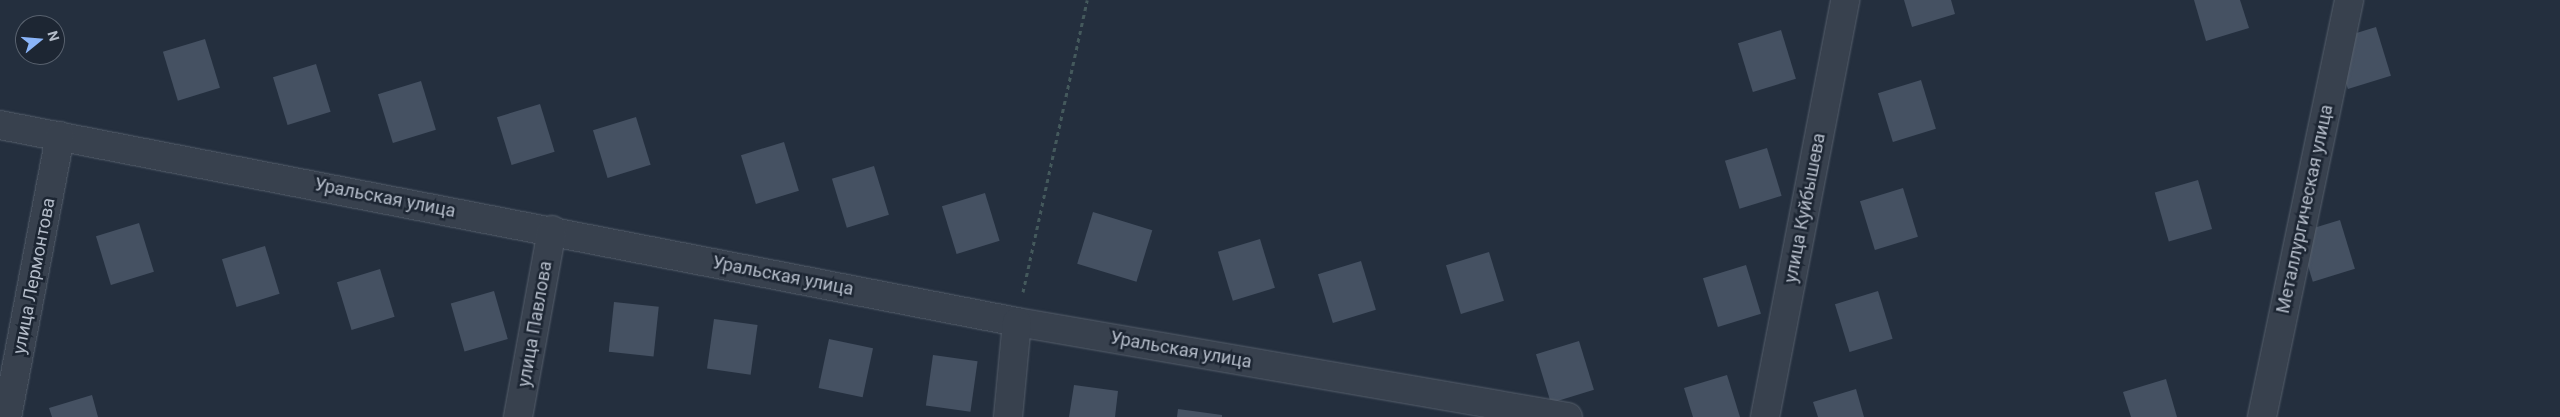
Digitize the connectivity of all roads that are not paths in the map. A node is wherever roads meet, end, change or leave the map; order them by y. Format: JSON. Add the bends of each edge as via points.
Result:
{"nodes":[{"id":1,"x":1845,"y":0,"type":"edge"},
{"id":2,"x":2349,"y":0,"type":"edge"},
{"id":3,"x":0,"y":125,"type":"edge"},
{"id":4,"x":60,"y":136,"type":"junction"},
{"id":5,"x":552,"y":230,"type":"junction"},
{"id":6,"x":1017,"y":322,"type":"junction"},
{"id":7,"x":8,"y":417,"type":"edge"},
{"id":8,"x":518,"y":417,"type":"edge"},
{"id":9,"x":1008,"y":417,"type":"edge"},
{"id":10,"x":1568,"y":417,"type":"edge"},
{"id":11,"x":1765,"y":417,"type":"edge"},
{"id":12,"x":2262,"y":417,"type":"edge"}],
"edges":[{"from":1,"to":11,"type":"street","name":"улица Куйбышева"},
{"from":2,"to":12,"type":"street","name":"Металлургическая улица"},
{"from":3,"to":4,"type":"street","name":"Уральская улица"},
{"from":4,"to":5,"type":"street","name":"Уральская улица"},
{"from":4,"to":7,"type":"street","name":"улица Лермонтова"},
{"from":5,"to":6,"type":"street","name":"Уральская улица"},
{"from":5,"to":8,"type":"street","name":"улица Павлова"},
{"from":6,"to":9,"type":"street"},
{"from":6,"to":10,"type":"street","name":"Уральская улица"}]}
